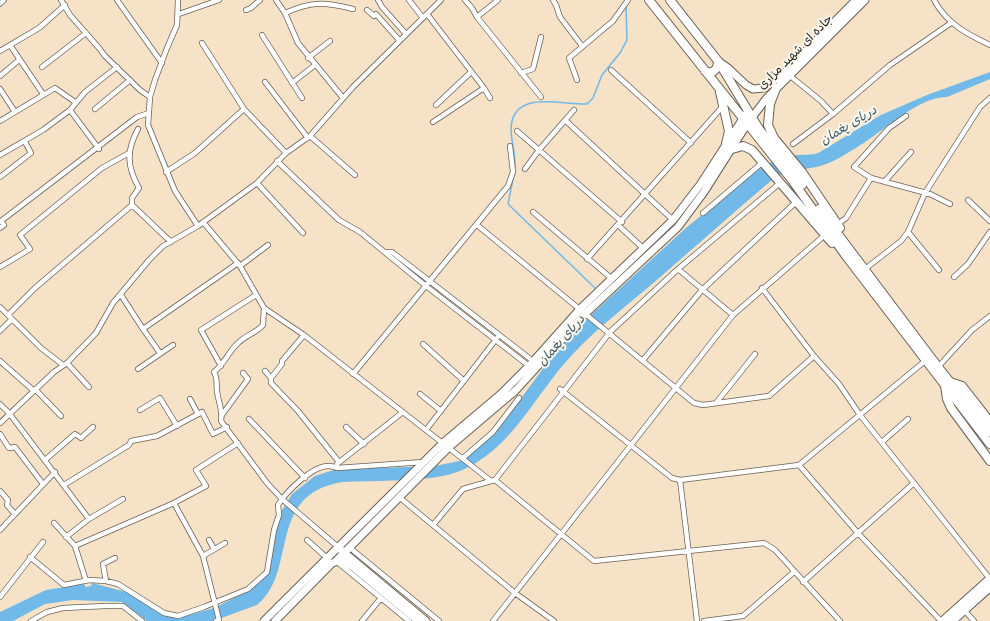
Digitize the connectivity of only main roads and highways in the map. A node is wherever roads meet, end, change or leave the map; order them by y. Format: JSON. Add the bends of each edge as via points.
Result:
{"nodes":[{"id":1,"x":649,"y":0,"type":"edge"},
{"id":2,"x":670,"y":0,"type":"edge"},
{"id":3,"x":856,"y":0,"type":"edge"},
{"id":4,"x":865,"y":0,"type":"edge"},
{"id":5,"x":718,"y":61,"type":"junction"},
{"id":6,"x":705,"y":71,"type":"junction"},
{"id":7,"x":776,"y":88,"type":"junction"},
{"id":8,"x":719,"y":90,"type":"junction"},
{"id":9,"x":750,"y":114,"type":"junction"},
{"id":10,"x":745,"y":121,"type":"junction"},
{"id":11,"x":753,"y":132,"type":"junction"},
{"id":12,"x":729,"y":146,"type":"junction"},
{"id":13,"x":752,"y":150,"type":"junction"},
{"id":14,"x":778,"y":153,"type":"junction"},
{"id":15,"x":831,"y":230,"type":"junction"},
{"id":16,"x":887,"y":305,"type":"junction"},
{"id":17,"x":947,"y":384,"type":"junction"},
{"id":18,"x":963,"y":403,"type":"junction"},
{"id":19,"x":990,"y":422,"type":"edge"},
{"id":20,"x":990,"y":432,"type":"edge"},
{"id":21,"x":990,"y":444,"type":"edge"},
{"id":22,"x":446,"y":445,"type":"junction"},
{"id":23,"x":990,"y":461,"type":"edge"},
{"id":24,"x":409,"y":482,"type":"junction"},
{"id":25,"x":338,"y":547,"type":"junction"},
{"id":26,"x":347,"y":550,"type":"junction"},
{"id":27,"x":336,"y":561,"type":"junction"},
{"id":28,"x":990,"y":579,"type":"edge"},
{"id":29,"x":990,"y":587,"type":"edge"},
{"id":30,"x":264,"y":621,"type":"edge"},
{"id":31,"x":275,"y":621,"type":"edge"},
{"id":32,"x":418,"y":621,"type":"edge"},
{"id":33,"x":426,"y":621,"type":"edge"},
{"id":34,"x":942,"y":621,"type":"edge"},
{"id":35,"x":952,"y":621,"type":"edge"}],
"edges":[{"from":1,"to":6,"type":"main road"},
{"from":2,"to":5,"type":"main road"},
{"from":3,"to":5,"type":"main road","name":"جاده ای شهید مزاری","via":[[783,74],[764,88],[753,89],[746,86]]},
{"from":4,"to":7,"type":"main road","name":"جاده ای شهید مزاری"},
{"from":5,"to":6,"type":"main road","via":[[715,70],[710,73]]},
{"from":5,"to":9,"type":"main road"},
{"from":6,"to":8,"type":"main road"},
{"from":7,"to":9,"type":"main road","name":"جاده ای شهید مزاری"},
{"from":7,"to":14,"type":"main road","via":[[770,104],[768,125]]},
{"from":8,"to":10,"type":"main road"},
{"from":8,"to":12,"type":"main road","via":[[729,131]]},
{"from":9,"to":10,"type":"main road","name":"جاده ای شهید مزاری"},
{"from":9,"to":14,"type":"main road"},
{"from":10,"to":11,"type":"main road"},
{"from":10,"to":12,"type":"main road","name":"جاده ای شهید مزاری"},
{"from":11,"to":13,"type":"main road"},
{"from":11,"to":14,"type":"main road"},
{"from":12,"to":13,"type":"main road","via":[[743,146]]},
{"from":12,"to":22,"type":"main road","via":[[673,220],[580,309],[501,394]]},
{"from":12,"to":22,"type":"main road","via":[[704,192],[678,227],[586,313],[516,390]]},
{"from":13,"to":15,"type":"main road","via":[[796,202]]},
{"from":14,"to":15,"type":"main road","via":[[797,176]]},
{"from":15,"to":16,"type":"main road","via":[[846,256]]},
{"from":15,"to":16,"type":"main road","via":[[866,269]]},
{"from":16,"to":17,"type":"main road","via":[[925,361]]},
{"from":16,"to":17,"type":"main road","via":[[938,367]]},
{"from":17,"to":18,"type":"main road"},
{"from":17,"to":19,"type":"main road","via":[[962,386]]},
{"from":17,"to":23,"type":"main road","via":[[947,399],[951,408]]},
{"from":18,"to":20,"type":"main road"},
{"from":18,"to":21,"type":"main road"},
{"from":22,"to":24,"type":"main road"},
{"from":24,"to":25,"type":"main road"},
{"from":24,"to":26,"type":"main road","via":[[399,497]]},
{"from":25,"to":26,"type":"main road"},
{"from":25,"to":30,"type":"main road"},
{"from":26,"to":27,"type":"main road"},
{"from":26,"to":33,"type":"main road"},
{"from":27,"to":31,"type":"main road"},
{"from":27,"to":32,"type":"main road","via":[[345,561],[354,571]]},
{"from":28,"to":34,"type":"main road"},
{"from":29,"to":35,"type":"main road"}]}
